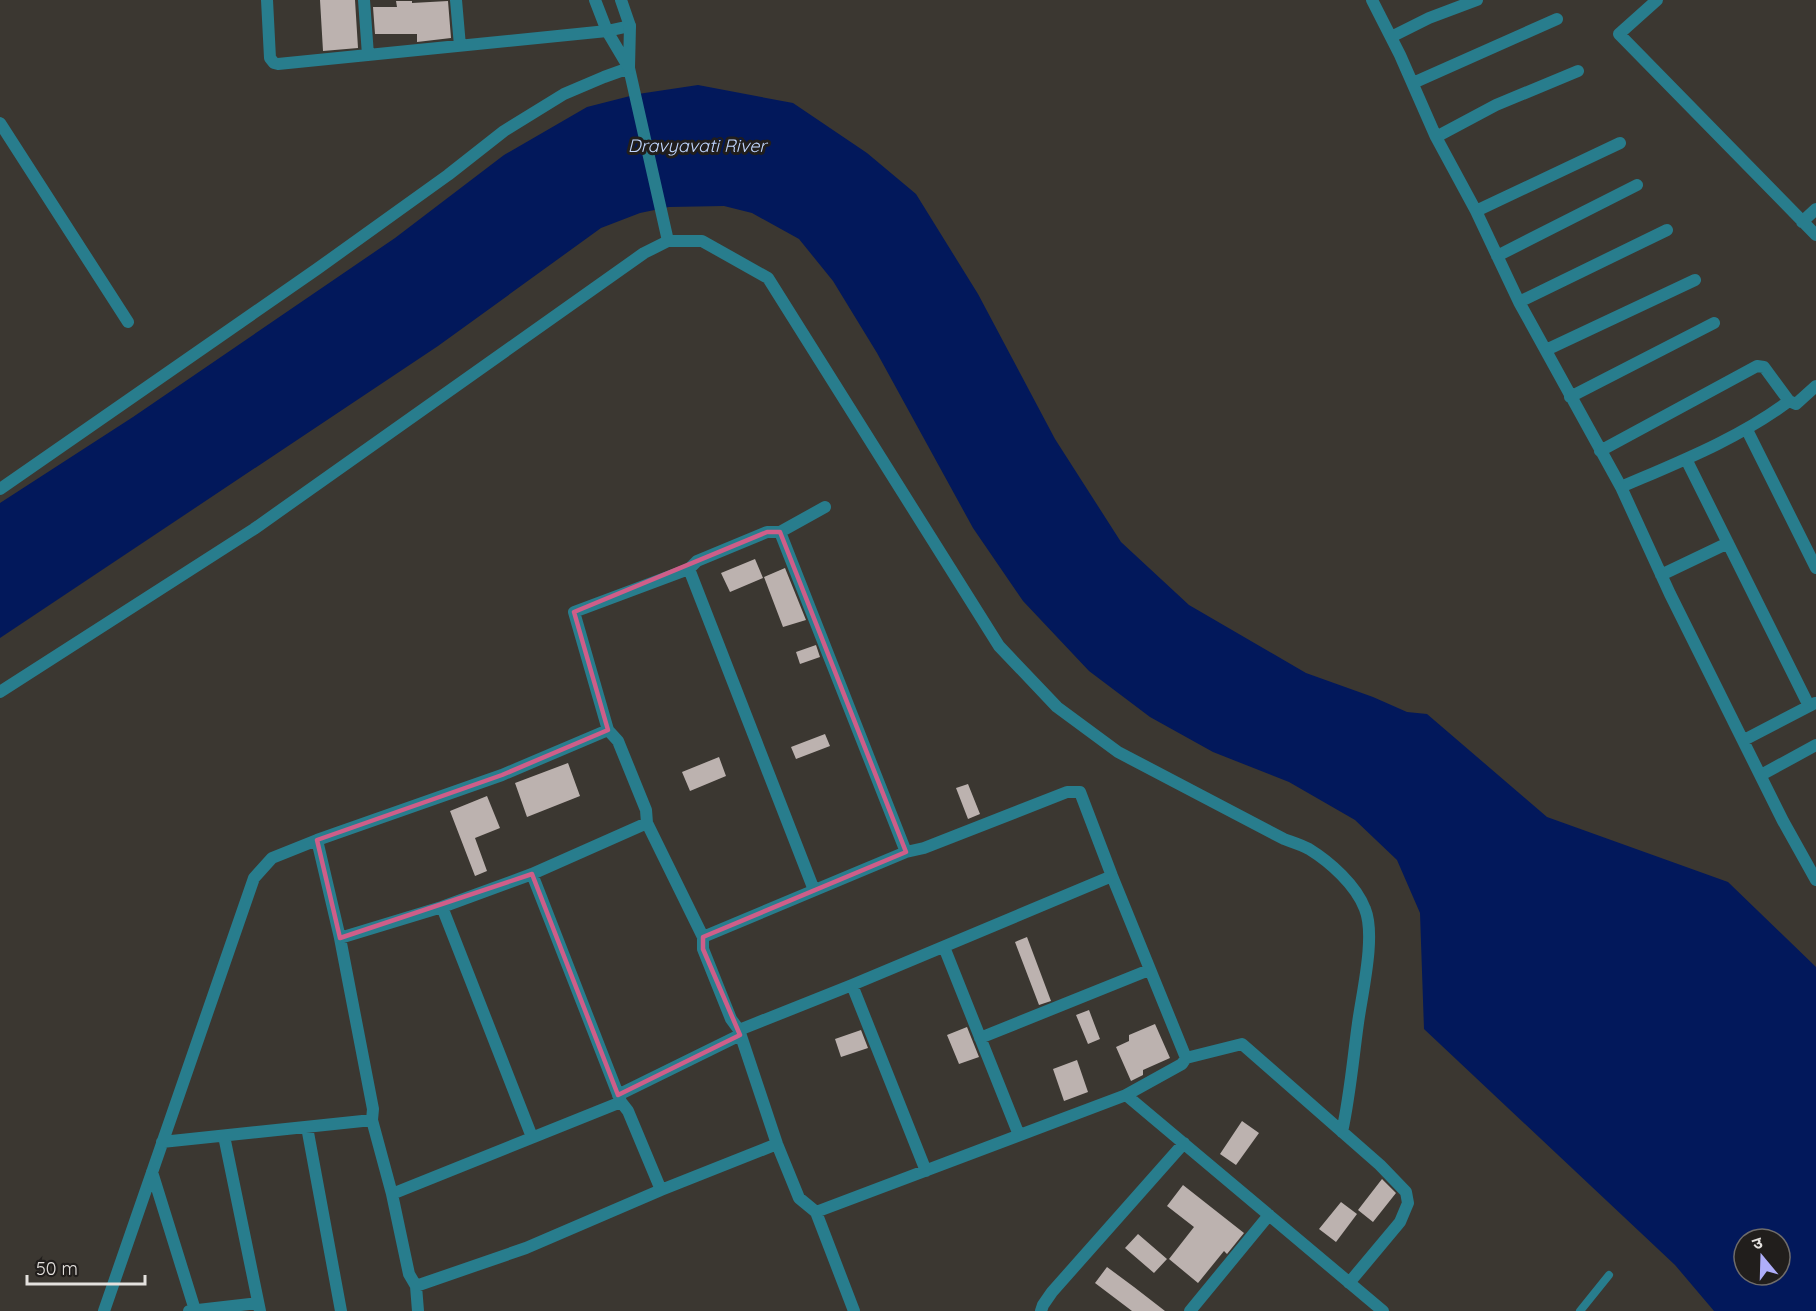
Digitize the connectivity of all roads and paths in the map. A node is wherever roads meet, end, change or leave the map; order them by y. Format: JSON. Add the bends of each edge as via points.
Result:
{"nodes":[{"id":1,"x":267,"y":0,"type":"edge"},
{"id":2,"x":364,"y":0,"type":"edge"},
{"id":3,"x":456,"y":0,"type":"edge"},
{"id":4,"x":595,"y":0,"type":"edge"},
{"id":5,"x":621,"y":0,"type":"edge"},
{"id":6,"x":1372,"y":0,"type":"edge"},
{"id":7,"x":1477,"y":0,"type":"edge"},
{"id":8,"x":1657,"y":0,"type":"edge"},
{"id":9,"x":1557,"y":19,"type":"dead end"},
{"id":10,"x":630,"y":26,"type":"junction"},
{"id":11,"x":607,"y":31,"type":"junction"},
{"id":12,"x":1391,"y":37,"type":"junction"},
{"id":13,"x":460,"y":46,"type":"junction"},
{"id":14,"x":368,"y":55,"type":"junction"},
{"id":15,"x":629,"y":68,"type":"junction"},
{"id":16,"x":1578,"y":71,"type":"dead end"},
{"id":17,"x":1413,"y":83,"type":"junction"},
{"id":18,"x":0,"y":123,"type":"edge"},
{"id":19,"x":1436,"y":137,"type":"junction"},
{"id":20,"x":1620,"y":143,"type":"dead end"},
{"id":21,"x":1637,"y":185,"type":"dead end"},
{"id":22,"x":1816,"y":209,"type":"edge"},
{"id":23,"x":1476,"y":211,"type":"junction"},
{"id":24,"x":1802,"y":222,"type":"junction"},
{"id":25,"x":1667,"y":230,"type":"dead end"},
{"id":26,"x":1816,"y":236,"type":"edge"},
{"id":27,"x":668,"y":241,"type":"junction"},
{"id":28,"x":1497,"y":256,"type":"junction"},
{"id":29,"x":1695,"y":280,"type":"dead end"},
{"id":30,"x":1519,"y":302,"type":"junction"},
{"id":31,"x":128,"y":322,"type":"dead end"},
{"id":32,"x":1714,"y":323,"type":"dead end"},
{"id":33,"x":1546,"y":350,"type":"junction"},
{"id":34,"x":1816,"y":386,"type":"edge"},
{"id":35,"x":1570,"y":397,"type":"junction"},
{"id":36,"x":1789,"y":401,"type":"junction"},
{"id":37,"x":1747,"y":430,"type":"junction"},
{"id":38,"x":1600,"y":451,"type":"junction"},
{"id":39,"x":1686,"y":459,"type":"junction"},
{"id":40,"x":1621,"y":487,"type":"junction"},
{"id":41,"x":0,"y":489,"type":"edge"},
{"id":42,"x":825,"y":507,"type":"dead end"},
{"id":43,"x":780,"y":532,"type":"junction"},
{"id":44,"x":1728,"y":543,"type":"junction"},
{"id":45,"x":1816,"y":568,"type":"edge"},
{"id":46,"x":689,"y":569,"type":"junction"},
{"id":47,"x":1661,"y":575,"type":"junction"},
{"id":48,"x":0,"y":692,"type":"edge"},
{"id":49,"x":1812,"y":704,"type":"edge"},
{"id":50,"x":608,"y":730,"type":"junction"},
{"id":51,"x":1744,"y":740,"type":"junction"},
{"id":52,"x":1816,"y":746,"type":"edge"},
{"id":53,"x":1761,"y":775,"type":"junction"},
{"id":54,"x":647,"y":823,"type":"junction"},
{"id":55,"x":316,"y":840,"type":"junction"},
{"id":56,"x":906,"y":852,"type":"junction"},
{"id":57,"x":532,"y":874,"type":"junction"},
{"id":58,"x":1112,"y":876,"type":"junction"},
{"id":59,"x":1816,"y":880,"type":"edge"},
{"id":60,"x":814,"y":890,"type":"junction"},
{"id":61,"x":442,"y":907,"type":"junction"},
{"id":62,"x":703,"y":937,"type":"junction"},
{"id":63,"x":340,"y":938,"type":"junction"},
{"id":64,"x":944,"y":947,"type":"junction"},
{"id":65,"x":1149,"y":970,"type":"junction"},
{"id":66,"x":852,"y":985,"type":"junction"},
{"id":67,"x":739,"y":1032,"type":"junction"},
{"id":68,"x":980,"y":1038,"type":"junction"},
{"id":69,"x":1186,"y":1058,"type":"junction"},
{"id":70,"x":1126,"y":1095,"type":"junction"},
{"id":71,"x":620,"y":1098,"type":"junction"},
{"id":72,"x":372,"y":1120,"type":"junction"},
{"id":73,"x":307,"y":1127,"type":"junction"},
{"id":74,"x":1342,"y":1132,"type":"junction"},
{"id":75,"x":1019,"y":1135,"type":"junction"},
{"id":76,"x":224,"y":1136,"type":"junction"},
{"id":77,"x":532,"y":1137,"type":"junction"},
{"id":78,"x":162,"y":1142,"type":"junction"},
{"id":79,"x":1184,"y":1143,"type":"junction"},
{"id":80,"x":777,"y":1144,"type":"junction"},
{"id":81,"x":926,"y":1171,"type":"junction"},
{"id":82,"x":152,"y":1172,"type":"junction"},
{"id":83,"x":661,"y":1190,"type":"junction"},
{"id":84,"x":392,"y":1194,"type":"junction"},
{"id":85,"x":816,"y":1212,"type":"junction"},
{"id":86,"x":1269,"y":1215,"type":"junction"},
{"id":87,"x":1609,"y":1275,"type":"dead end"},
{"id":88,"x":1349,"y":1283,"type":"junction"},
{"id":89,"x":416,"y":1287,"type":"junction"},
{"id":90,"x":259,"y":1307,"type":"edge"},
{"id":91,"x":195,"y":1310,"type":"edge"},
{"id":92,"x":104,"y":1311,"type":"edge"},
{"id":93,"x":189,"y":1311,"type":"edge"},
{"id":94,"x":341,"y":1311,"type":"edge"},
{"id":95,"x":418,"y":1311,"type":"edge"},
{"id":96,"x":854,"y":1311,"type":"edge"},
{"id":97,"x":1041,"y":1311,"type":"edge"},
{"id":98,"x":1190,"y":1311,"type":"edge"},
{"id":99,"x":1383,"y":1311,"type":"edge"},
{"id":100,"x":1580,"y":1311,"type":"edge"}],
"edges":[{"from":1,"to":14,"type":"street","via":[[270,58],[274,63]]},
{"from":2,"to":14,"type":"street"},
{"from":3,"to":13,"type":"street"},
{"from":4,"to":11,"type":"street"},
{"from":5,"to":10,"type":"street"},
{"from":6,"to":12,"type":"street"},
{"from":7,"to":12,"type":"street"},
{"from":8,"to":24,"type":"street","via":[[1619,33]]},
{"from":9,"to":17,"type":"street"},
{"from":10,"to":11,"type":"street"},
{"from":10,"to":15,"type":"street"},
{"from":11,"to":13,"type":"street"},
{"from":11,"to":15,"type":"street"},
{"from":12,"to":17,"type":"street"},
{"from":13,"to":14,"type":"street"},
{"from":15,"to":27,"type":"street"},
{"from":15,"to":41,"type":"street","via":[[564,94],[504,131],[327,262]]},
{"from":16,"to":19,"type":"street","via":[[1496,105]]},
{"from":17,"to":19,"type":"street"},
{"from":18,"to":31,"type":"street"},
{"from":19,"to":23,"type":"street"},
{"from":20,"to":23,"type":"street"},
{"from":21,"to":28,"type":"street"},
{"from":22,"to":24,"type":"street"},
{"from":23,"to":28,"type":"street"},
{"from":24,"to":26,"type":"street"},
{"from":25,"to":30,"type":"street"},
{"from":27,"to":48,"type":"street","via":[[644,253],[254,529]]},
{"from":27,"to":74,"type":"street","via":[[702,241],[768,278],[999,646],[1057,706],[1118,752],[1309,849],[1350,885],[1366,911],[1368,956]]},
{"from":28,"to":30,"type":"street"},
{"from":29,"to":33,"type":"street"},
{"from":30,"to":33,"type":"street"},
{"from":32,"to":35,"type":"street"},
{"from":33,"to":35,"type":"street"},
{"from":34,"to":36,"type":"street","via":[[1796,404]]},
{"from":35,"to":38,"type":"street"},
{"from":36,"to":37,"type":"street"},
{"from":36,"to":38,"type":"street","via":[[1764,367],[1757,366]]},
{"from":37,"to":39,"type":"street"},
{"from":37,"to":45,"type":"street"},
{"from":38,"to":40,"type":"street"},
{"from":39,"to":40,"type":"street"},
{"from":39,"to":44,"type":"street"},
{"from":40,"to":47,"type":"street"},
{"from":42,"to":43,"type":"street"},
{"from":43,"to":46,"type":"street","via":[[767,532],[697,561]]},
{"from":43,"to":56,"type":"street"},
{"from":44,"to":47,"type":"street"},
{"from":44,"to":49,"type":"street"},
{"from":46,"to":50,"type":"street","via":[[573,612]]},
{"from":46,"to":60,"type":"street"},
{"from":47,"to":51,"type":"street"},
{"from":49,"to":51,"type":"street"},
{"from":50,"to":54,"type":"street","via":[[618,741],[646,810]]},
{"from":50,"to":55,"type":"street","via":[[502,775]]},
{"from":51,"to":53,"type":"street"},
{"from":52,"to":53,"type":"street"},
{"from":53,"to":59,"type":"street"},
{"from":54,"to":57,"type":"street"},
{"from":54,"to":62,"type":"street"},
{"from":55,"to":63,"type":"street"},
{"from":55,"to":78,"type":"street","via":[[272,858],[254,878]]},
{"from":56,"to":58,"type":"street","via":[[1067,792],[1080,792]]},
{"from":56,"to":60,"type":"street"},
{"from":57,"to":61,"type":"street"},
{"from":57,"to":71,"type":"street"},
{"from":58,"to":64,"type":"street"},
{"from":58,"to":65,"type":"street"},
{"from":60,"to":62,"type":"street"},
{"from":61,"to":63,"type":"street"},
{"from":61,"to":77,"type":"street"},
{"from":62,"to":67,"type":"street","via":[[703,949]]},
{"from":63,"to":72,"type":"street"},
{"from":64,"to":66,"type":"street"},
{"from":64,"to":68,"type":"street"},
{"from":65,"to":68,"type":"street"},
{"from":65,"to":69,"type":"street"},
{"from":66,"to":67,"type":"street"},
{"from":66,"to":81,"type":"street"},
{"from":67,"to":71,"type":"street"},
{"from":67,"to":80,"type":"street"},
{"from":68,"to":75,"type":"street"},
{"from":69,"to":70,"type":"street","via":[[1182,1064]]},
{"from":69,"to":74,"type":"street","via":[[1242,1044]]},
{"from":70,"to":75,"type":"street"},
{"from":70,"to":79,"type":"street"},
{"from":71,"to":77,"type":"street"},
{"from":71,"to":83,"type":"street"},
{"from":72,"to":73,"type":"street"},
{"from":72,"to":84,"type":"street"},
{"from":73,"to":76,"type":"street"},
{"from":73,"to":94,"type":"street"},
{"from":74,"to":88,"type":"street","via":[[1393,1178],[1406,1192],[1408,1203],[1400,1222]]},
{"from":75,"to":81,"type":"street"},
{"from":76,"to":78,"type":"street"},
{"from":76,"to":90,"type":"street"},
{"from":77,"to":84,"type":"street"},
{"from":78,"to":82,"type":"street"},
{"from":79,"to":86,"type":"street"},
{"from":79,"to":97,"type":"street","via":[[1052,1292]]},
{"from":80,"to":83,"type":"street"},
{"from":80,"to":85,"type":"street","via":[[799,1198]]},
{"from":81,"to":85,"type":"street"},
{"from":82,"to":91,"type":"street"},
{"from":82,"to":92,"type":"street"},
{"from":83,"to":89,"type":"street","via":[[526,1248]]},
{"from":84,"to":89,"type":"street","via":[[409,1274]]},
{"from":85,"to":96,"type":"street"},
{"from":86,"to":88,"type":"street"},
{"from":86,"to":98,"type":"street"},
{"from":87,"to":100,"type":"lane"},
{"from":88,"to":99,"type":"street"},
{"from":89,"to":95,"type":"street"},
{"from":90,"to":91,"type":"street"},
{"from":91,"to":93,"type":"street"}]}
